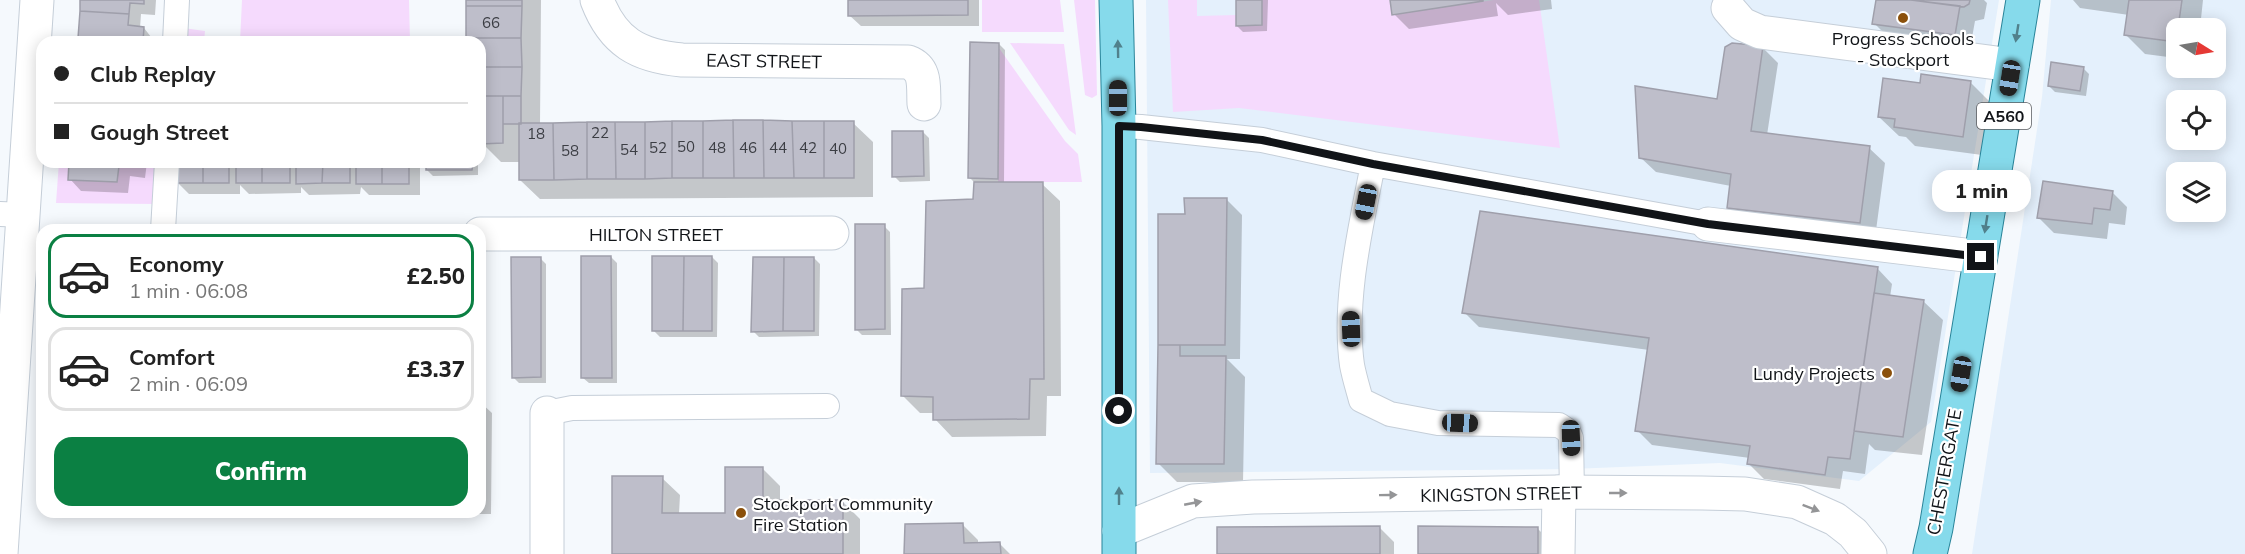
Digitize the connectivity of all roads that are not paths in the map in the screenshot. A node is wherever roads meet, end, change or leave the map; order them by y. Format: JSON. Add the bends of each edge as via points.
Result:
{"nodes":[{"id":1,"x":37,"y":0,"type":"edge"},
{"id":2,"x":177,"y":0,"type":"edge"},
{"id":3,"x":597,"y":0,"type":"edge"},
{"id":4,"x":1116,"y":0,"type":"edge"},
{"id":5,"x":2023,"y":0,"type":"edge"},
{"id":6,"x":1728,"y":8,"type":"dead end"},
{"id":7,"x":175,"y":36,"type":"edge"},
{"id":8,"x":2012,"y":65,"type":"junction"},
{"id":9,"x":924,"y":104,"type":"dead end"},
{"id":10,"x":1119,"y":126,"type":"junction"},
{"id":11,"x":1373,"y":164,"type":"junction"},
{"id":12,"x":168,"y":168,"type":"edge"},
{"id":13,"x":163,"y":224,"type":"edge"},
{"id":14,"x":1708,"y":224,"type":"joint"},
{"id":15,"x":22,"y":226,"type":"edge"},
{"id":16,"x":832,"y":233,"type":"dead end"},
{"id":17,"x":486,"y":234,"type":"edge"},
{"id":18,"x":1981,"y":257,"type":"junction"},
{"id":19,"x":827,"y":406,"type":"dead end"},
{"id":20,"x":548,"y":413,"type":"joint"},
{"id":21,"x":1566,"y":492,"type":"junction"},
{"id":22,"x":1119,"y":542,"type":"edge"},
{"id":23,"x":1,"y":554,"type":"edge"},
{"id":24,"x":547,"y":554,"type":"edge"},
{"id":25,"x":1558,"y":554,"type":"edge"},
{"id":26,"x":1870,"y":554,"type":"edge"},
{"id":27,"x":1930,"y":554,"type":"edge"}],
"edges":[{"from":1,"to":15,"type":"street"},
{"from":2,"to":7,"type":"lane"},
{"from":3,"to":9,"type":"street","name":"EAST STREET","via":[[613,31],[646,55],[682,60],[908,62],[916,65],[923,79]]},
{"from":10,"to":4,"type":"main road","one_way":true},
{"from":5,"to":8,"type":"main road","name":"CHESTERGATE","number":"A560","one_way":true},
{"from":6,"to":8,"type":"street","via":[[1742,24],[1760,32]]},
{"from":8,"to":18,"type":"main road","name":"CHESTERGATE","number":"A560","one_way":true},
{"from":10,"to":11,"type":"lane","via":[[1262,140]]},
{"from":22,"to":10,"type":"main road","one_way":true},
{"from":11,"to":14,"type":"lane"},
{"from":11,"to":21,"type":"lane","via":[[1358,240],[1350,311],[1352,364],[1361,400],[1390,414],[1438,423],[1559,425],[1568,430],[1571,438]]},
{"from":12,"to":13,"type":"lane"},
{"from":14,"to":18,"type":"street"},
{"from":15,"to":23,"type":"street"},
{"from":16,"to":17,"type":"street","name":"HILTON STREET"},
{"from":18,"to":27,"type":"main road","name":"CHESTERGATE","number":"A560"},
{"from":19,"to":20,"type":"lane","via":[[572,408]]},
{"from":20,"to":24,"type":"street"},
{"from":22,"to":21,"type":"street","name":"KINGSTON STREET","one_way":true,"via":[[1193,501]]},
{"from":21,"to":25,"type":"street"},
{"from":21,"to":26,"type":"street","name":"KINGSTON STREET","one_way":true,"via":[[1745,494],[1797,502],[1835,519]]}]}
